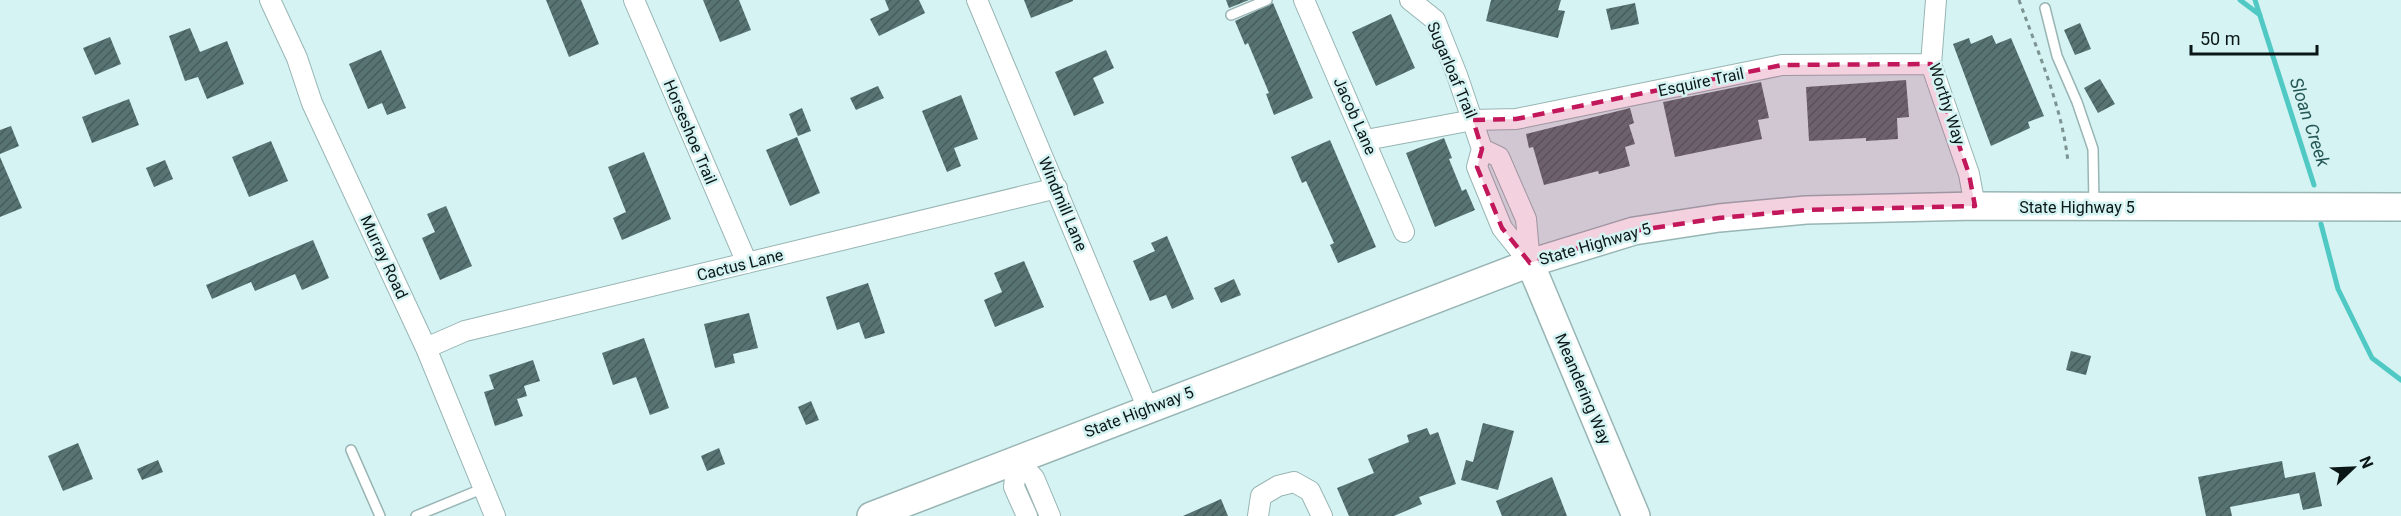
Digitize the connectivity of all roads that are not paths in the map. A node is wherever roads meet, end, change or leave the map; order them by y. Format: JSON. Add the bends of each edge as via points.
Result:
{"nodes":[{"id":1,"x":270,"y":0,"type":"edge"},
{"id":2,"x":634,"y":0,"type":"edge"},
{"id":3,"x":977,"y":0,"type":"edge"},
{"id":4,"x":1267,"y":0,"type":"edge"},
{"id":5,"x":1304,"y":0,"type":"edge"},
{"id":6,"x":1410,"y":0,"type":"edge"},
{"id":7,"x":1936,"y":0,"type":"edge"},
{"id":8,"x":2045,"y":8,"type":"dead end"},
{"id":9,"x":1231,"y":15,"type":"dead end"},
{"id":10,"x":1931,"y":64,"type":"junction"},
{"id":11,"x":1473,"y":120,"type":"junction"},
{"id":12,"x":1366,"y":140,"type":"junction"},
{"id":13,"x":1057,"y":188,"type":"junction"},
{"id":14,"x":1975,"y":206,"type":"junction"},
{"id":15,"x":2094,"y":207,"type":"junction"},
{"id":16,"x":2401,"y":207,"type":"edge"},
{"id":17,"x":1404,"y":232,"type":"dead end"},
{"id":18,"x":747,"y":263,"type":"junction"},
{"id":19,"x":1530,"y":263,"type":"junction"},
{"id":20,"x":426,"y":348,"type":"junction"},
{"id":21,"x":1148,"y":409,"type":"junction"},
{"id":22,"x":351,"y":450,"type":"dead end"},
{"id":23,"x":1017,"y":460,"type":"junction"},
{"id":24,"x":483,"y":488,"type":"junction"},
{"id":25,"x":380,"y":516,"type":"edge"},
{"id":26,"x":416,"y":516,"type":"edge"},
{"id":27,"x":495,"y":516,"type":"edge"},
{"id":28,"x":871,"y":516,"type":"edge"},
{"id":29,"x":1027,"y":516,"type":"edge"},
{"id":30,"x":1050,"y":516,"type":"edge"},
{"id":31,"x":1258,"y":516,"type":"edge"},
{"id":32,"x":1322,"y":516,"type":"edge"},
{"id":33,"x":1636,"y":516,"type":"edge"}],
"edges":[{"from":1,"to":20,"type":"street","name":"Murray Road","via":[[297,58],[312,103]]},
{"from":2,"to":18,"type":"street","name":"Horseshoe Trail"},
{"from":3,"to":13,"type":"street","name":"Windmill Lane"},
{"from":4,"to":9,"type":"lane"},
{"from":5,"to":12,"type":"street","name":"Jacob Lane"},
{"from":6,"to":11,"type":"street","name":"Sugarloaf Trail","via":[[1435,20]]},
{"from":7,"to":10,"type":"street","name":"Worthy Way"},
{"from":8,"to":15,"type":"lane","via":[[2057,56],[2093,149]]},
{"from":10,"to":11,"type":"street","name":"Esquire Trail","via":[[1782,65],[1516,120]]},
{"from":10,"to":14,"type":"street","name":"Worthy Way","via":[[1964,157]]},
{"from":11,"to":12,"type":"street","name":"Esquire Trail"},
{"from":11,"to":19,"type":"street","name":"Sugarloaf Trail","via":[[1482,149],[1499,157],[1526,219]]},
{"from":12,"to":17,"type":"street","name":"Jacob Lane"},
{"from":13,"to":18,"type":"street","name":"Cactus Lane"},
{"from":13,"to":21,"type":"street","name":"Windmill Lane"},
{"from":14,"to":15,"type":"main road","name":"State Highway 5"},
{"from":14,"to":19,"type":"main road","name":"State Highway 5","via":[[1806,210],[1719,218],[1634,231]]},
{"from":15,"to":16,"type":"main road","name":"State Highway 5"},
{"from":18,"to":20,"type":"street","name":"Cactus Lane","via":[[465,331]]},
{"from":19,"to":21,"type":"main road","name":"State Highway 5"},
{"from":19,"to":33,"type":"main road","name":"Meandering Way"},
{"from":20,"to":24,"type":"street","name":"Murray Road"},
{"from":21,"to":23,"type":"main road","name":"State Highway 5"},
{"from":22,"to":25,"type":"lane"},
{"from":23,"to":28,"type":"main road","name":"State Highway 5"},
{"from":23,"to":29,"type":"street","via":[[1014,487]]},
{"from":23,"to":30,"type":"street","via":[[1034,478]]},
{"from":24,"to":26,"type":"lane"},
{"from":24,"to":27,"type":"street","name":"Murray Road"},
{"from":31,"to":32,"type":"street","via":[[1261,496],[1278,486],[1294,483],[1311,491]]}]}
